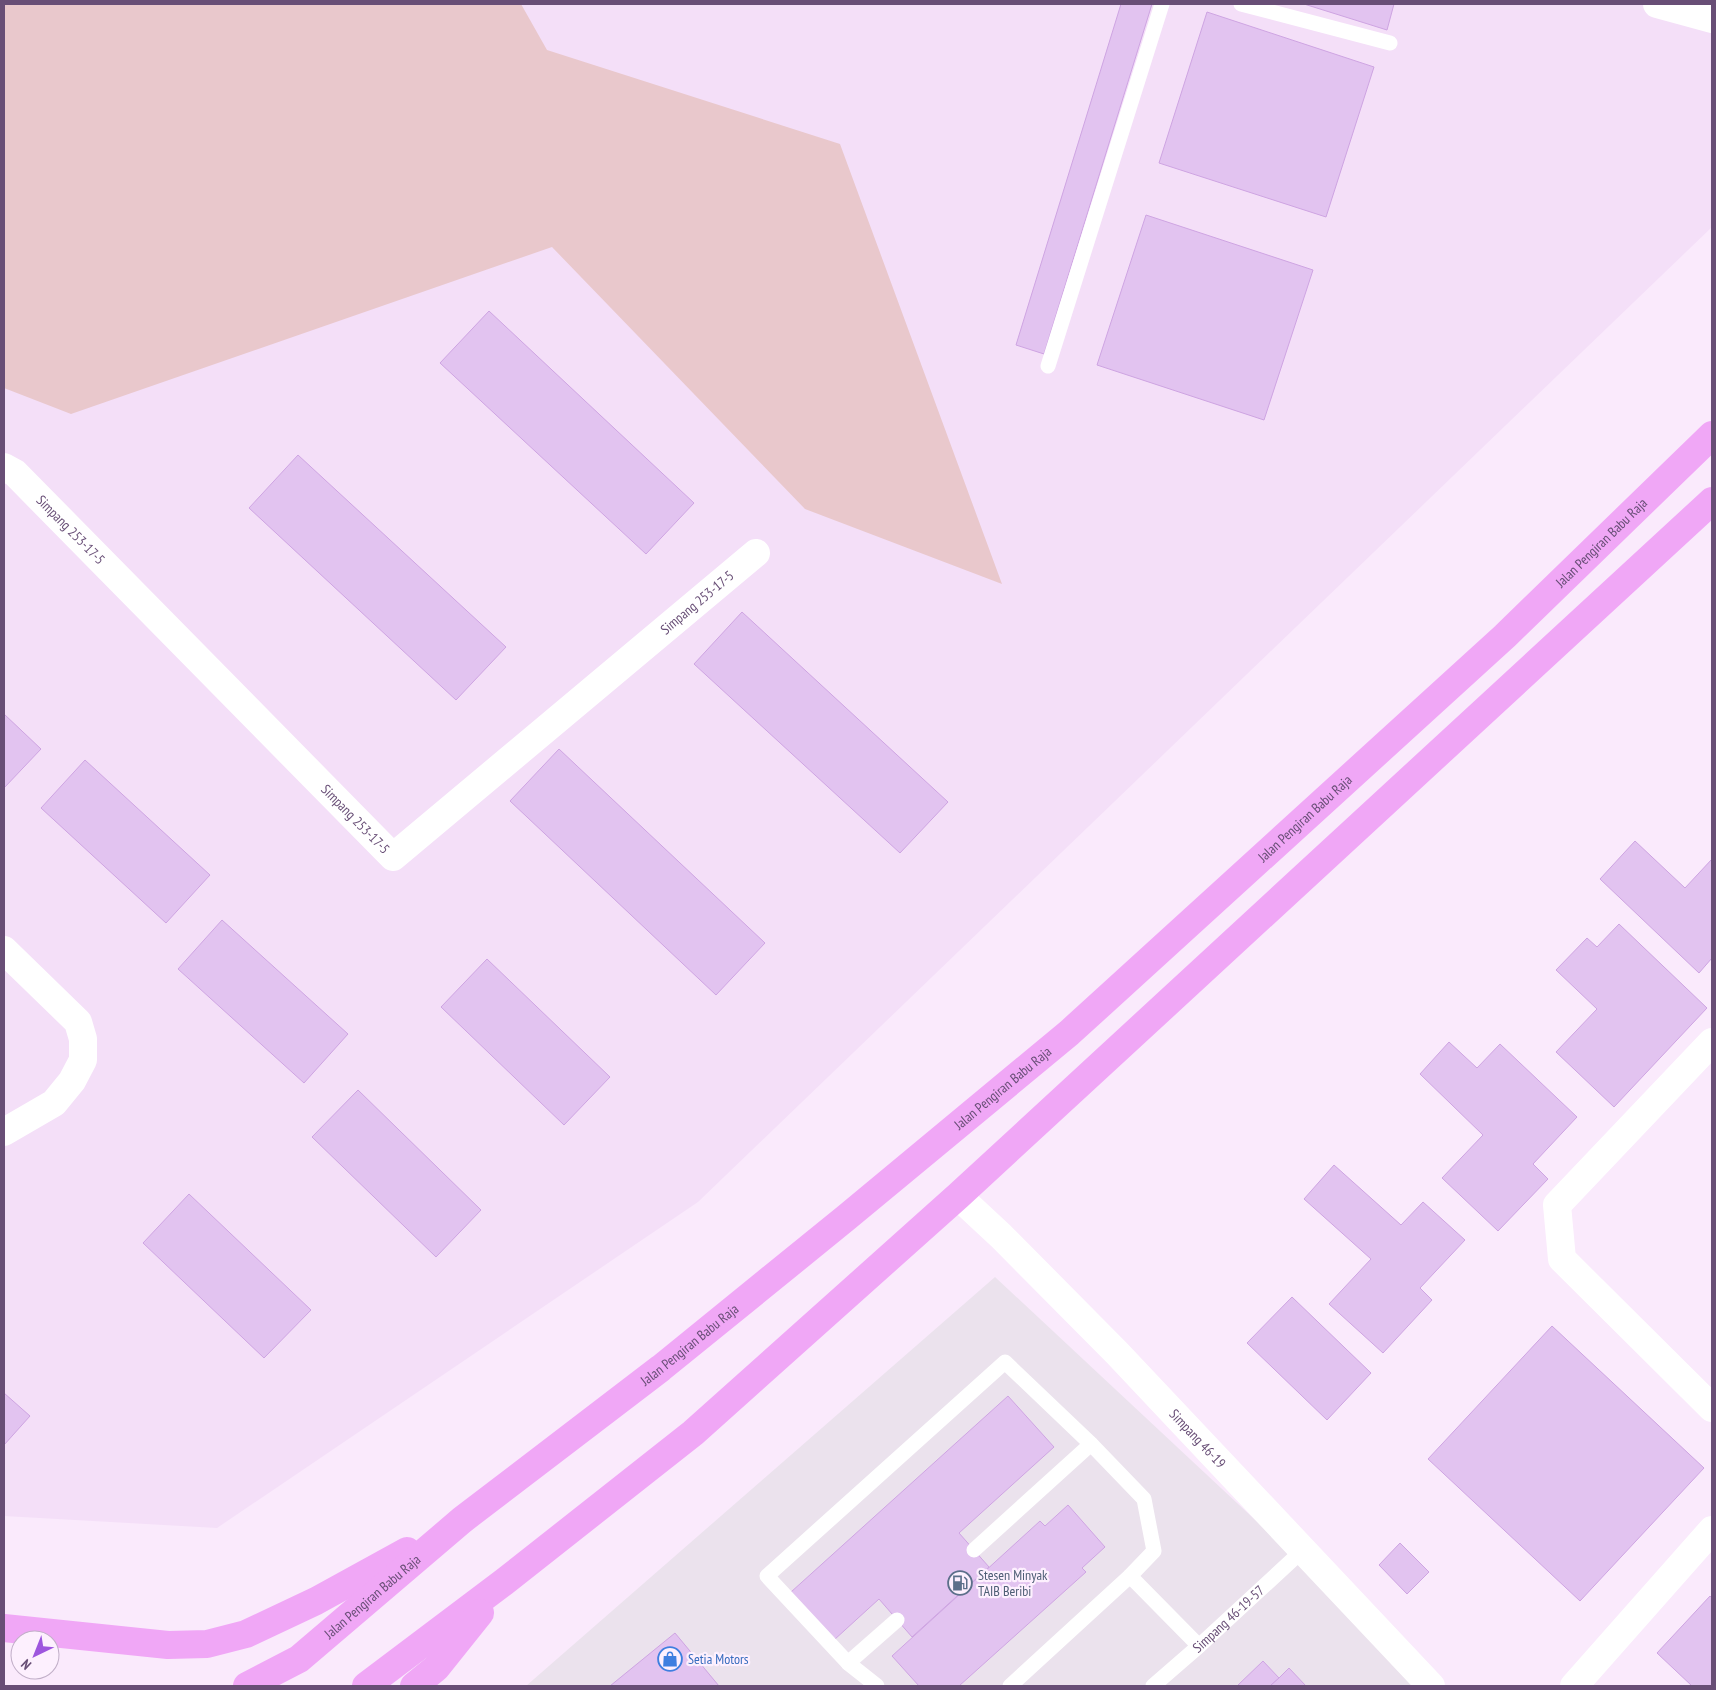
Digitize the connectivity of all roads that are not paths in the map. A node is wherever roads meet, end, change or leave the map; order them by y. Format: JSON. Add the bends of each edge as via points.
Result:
{"nodes":[{"id":1,"x":1162,"y":4,"type":"edge"},
{"id":2,"x":1241,"y":4,"type":"edge"},
{"id":3,"x":1657,"y":4,"type":"edge"},
{"id":4,"x":1712,"y":19,"type":"edge"},
{"id":5,"x":1390,"y":43,"type":"dead end"},
{"id":6,"x":1048,"y":366,"type":"dead end"},
{"id":7,"x":1712,"y":435,"type":"edge"},
{"id":8,"x":4,"y":467,"type":"edge"},
{"id":9,"x":1712,"y":501,"type":"edge"},
{"id":10,"x":756,"y":552,"type":"dead end"},
{"id":11,"x":4,"y":950,"type":"edge"},
{"id":12,"x":1712,"y":1042,"type":"edge"},
{"id":13,"x":4,"y":1132,"type":"edge"},
{"id":14,"x":958,"y":1196,"type":"junction"},
{"id":15,"x":1712,"y":1408,"type":"edge"},
{"id":16,"x":1091,"y":1444,"type":"junction"},
{"id":17,"x":462,"y":1520,"type":"junction"},
{"id":18,"x":1712,"y":1530,"type":"edge"},
{"id":19,"x":974,"y":1550,"type":"dead end"},
{"id":20,"x":1303,"y":1550,"type":"junction"},
{"id":21,"x":1130,"y":1576,"type":"junction"},
{"id":22,"x":504,"y":1582,"type":"junction"},
{"id":23,"x":897,"y":1620,"type":"dead end"},
{"id":24,"x":4,"y":1628,"type":"edge"},
{"id":25,"x":1199,"y":1646,"type":"junction"},
{"id":26,"x":848,"y":1663,"type":"junction"},
{"id":27,"x":247,"y":1686,"type":"edge"},
{"id":28,"x":366,"y":1686,"type":"edge"},
{"id":29,"x":414,"y":1686,"type":"edge"},
{"id":30,"x":877,"y":1686,"type":"edge"},
{"id":31,"x":1010,"y":1686,"type":"edge"},
{"id":32,"x":1153,"y":1686,"type":"edge"},
{"id":33,"x":1431,"y":1686,"type":"edge"},
{"id":34,"x":1574,"y":1686,"type":"edge"}],
"edges":[{"from":1,"to":6,"type":"lane"},
{"from":2,"to":5,"type":"lane"},
{"from":3,"to":4,"type":"street"},
{"from":7,"to":17,"type":"main road","name":"Jalan Pengiran Babu Raja","via":[[1505,636],[1069,1033],[660,1368]]},
{"from":8,"to":10,"type":"street","name":"Simpang 253-17-5","via":[[15,473],[393,857]]},
{"from":9,"to":14,"type":"main road"},
{"from":11,"to":13,"type":"street","via":[[78,1022],[83,1039],[83,1060],[72,1081],[54,1103]]},
{"from":12,"to":15,"type":"street","via":[[1557,1205],[1562,1258]]},
{"from":14,"to":20,"type":"street","name":"Simpang 46-19","via":[[1117,1353]]},
{"from":14,"to":22,"type":"main road","via":[[693,1433]]},
{"from":16,"to":19,"type":"lane"},
{"from":16,"to":21,"type":"lane","via":[[1144,1498],[1154,1551]]},
{"from":16,"to":26,"type":"lane","via":[[1005,1362],[767,1576]]},
{"from":17,"to":24,"type":"main road","via":[[316,1601],[246,1634],[206,1644],[168,1645]]},
{"from":17,"to":27,"type":"main road","name":"Jalan Pengiran Babu Raja","via":[[299,1659]]},
{"from":18,"to":34,"type":"street"},
{"from":20,"to":25,"type":"lane","name":"Simpang 46-19-57"},
{"from":20,"to":33,"type":"street","name":"Simpang 46-19"},
{"from":21,"to":25,"type":"lane"},
{"from":21,"to":31,"type":"lane"},
{"from":22,"to":28,"type":"main road"},
{"from":22,"to":29,"type":"main road","via":[[436,1668]]},
{"from":23,"to":26,"type":"lane"},
{"from":25,"to":32,"type":"lane","name":"Simpang 46-19-57"},
{"from":26,"to":30,"type":"lane"}]}
